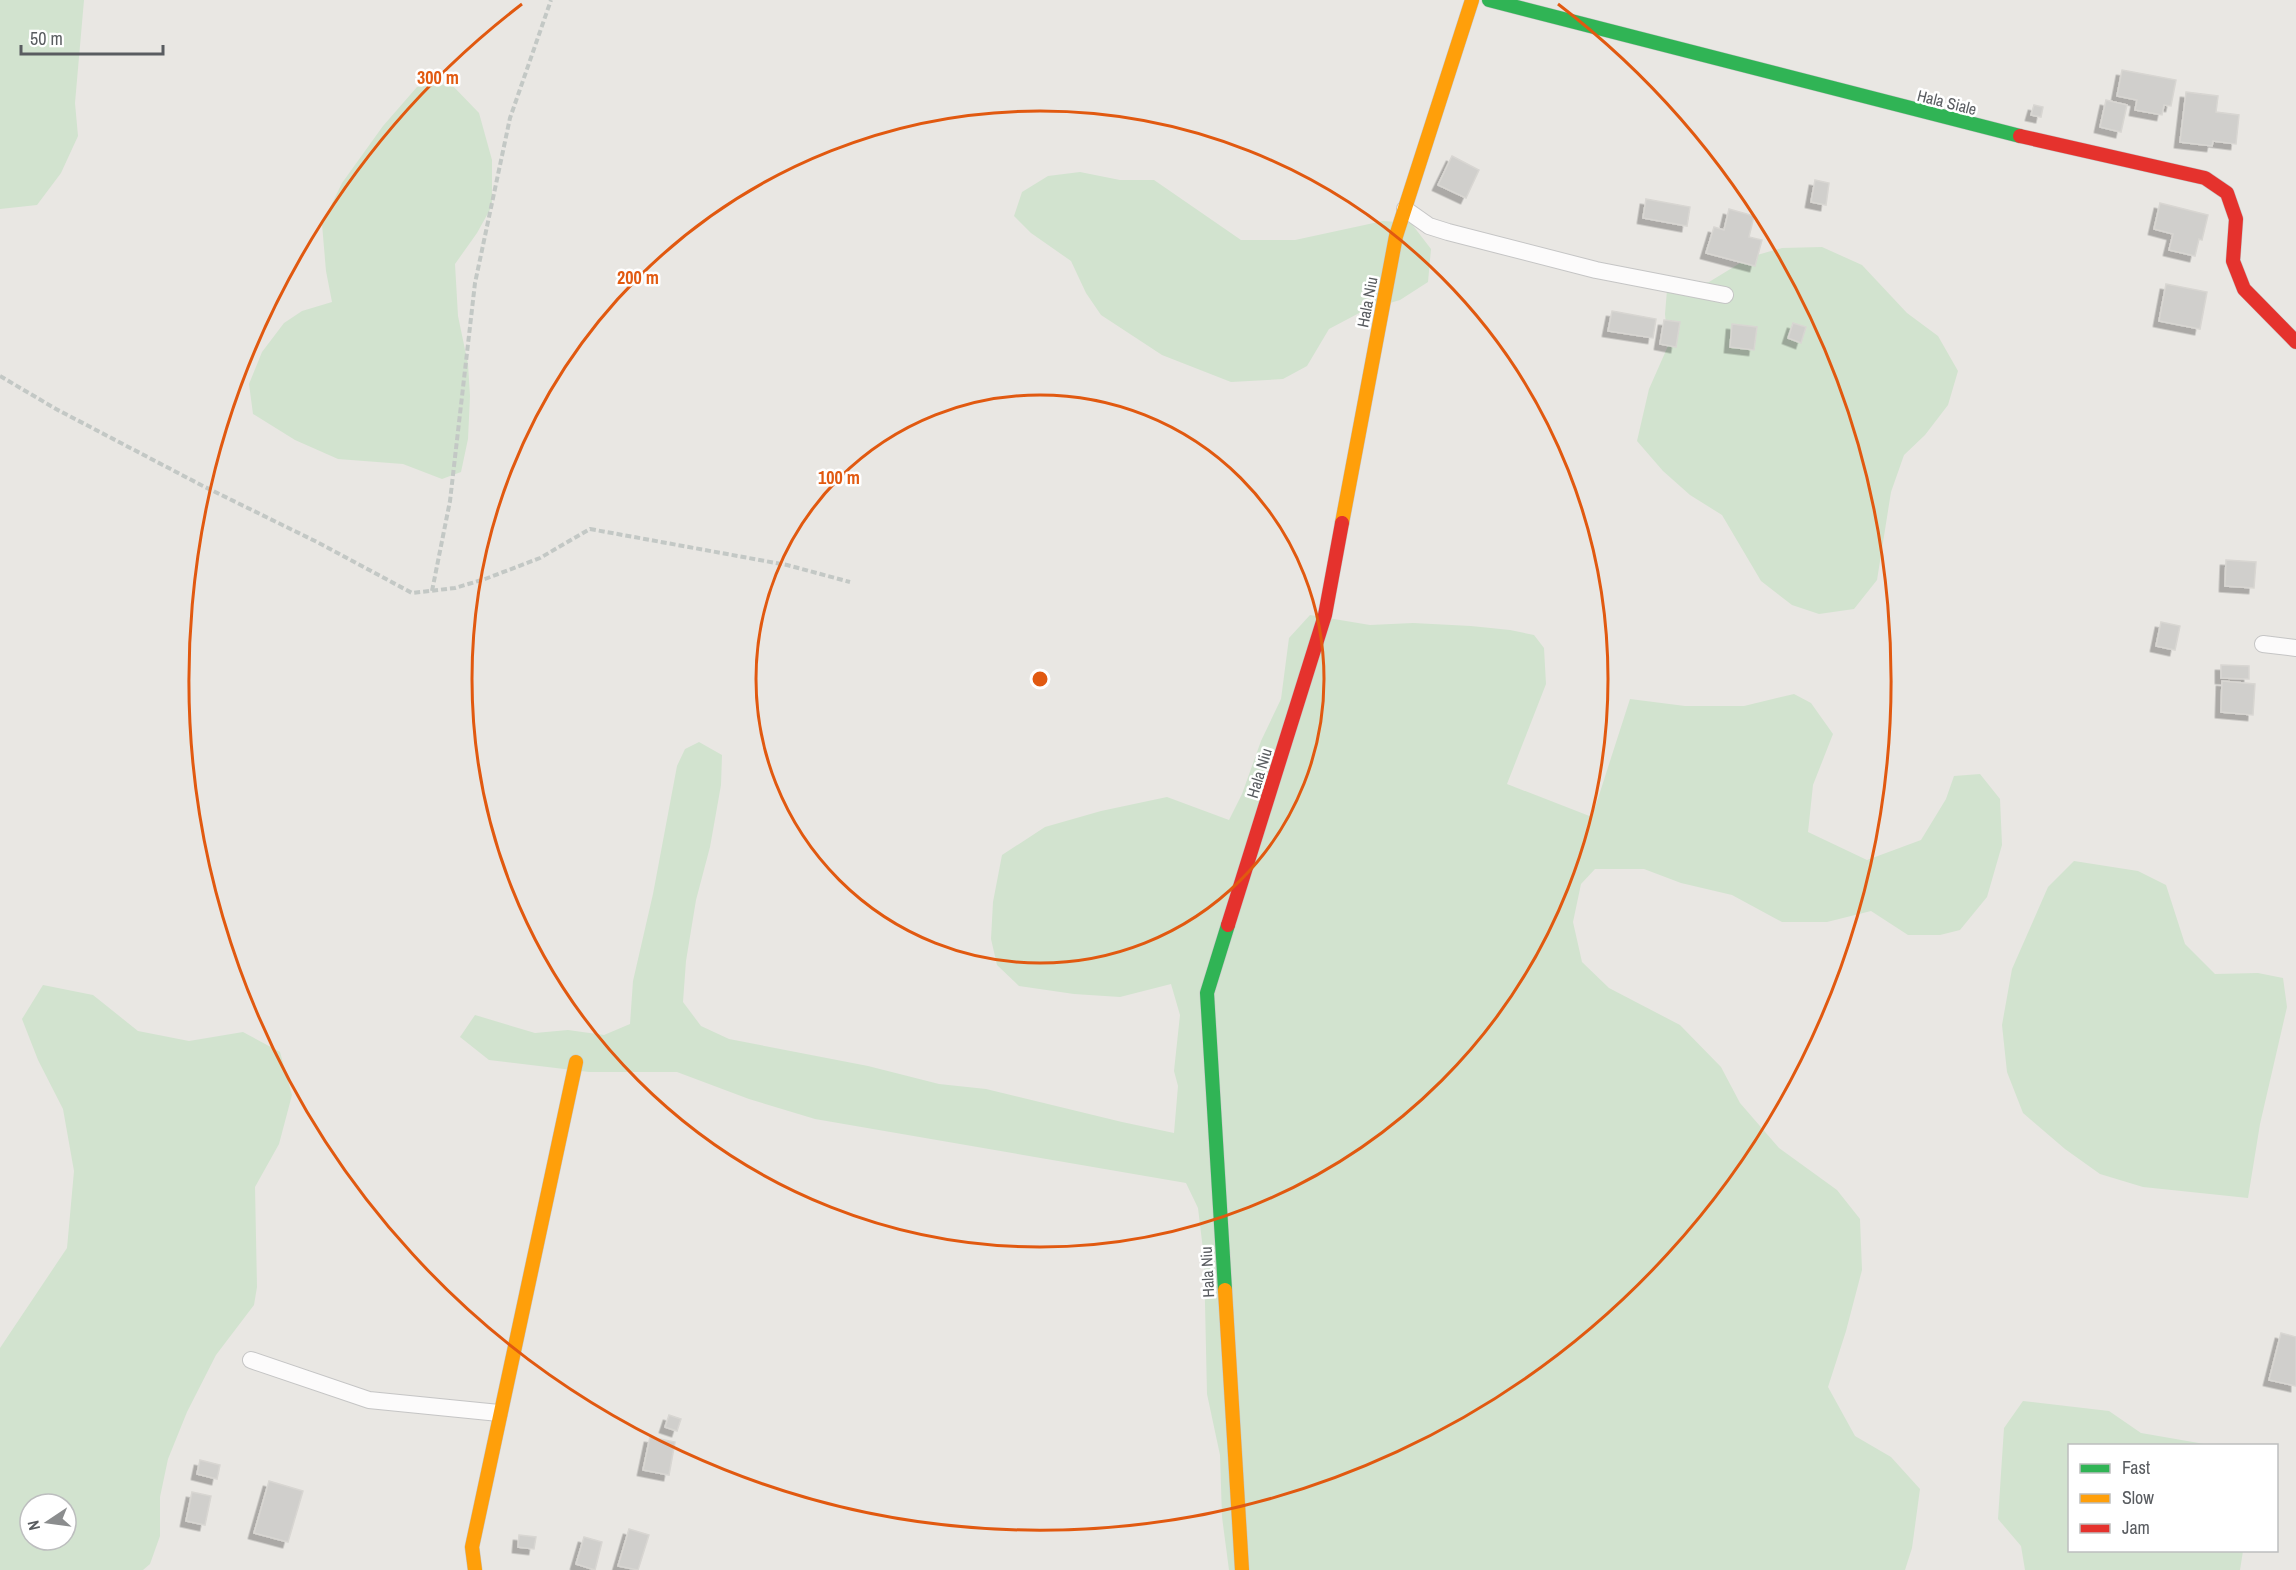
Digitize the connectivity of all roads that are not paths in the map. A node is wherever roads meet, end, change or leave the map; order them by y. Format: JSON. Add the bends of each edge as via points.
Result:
{"nodes":[{"id":1,"x":1472,"y":0,"type":"edge"},
{"id":2,"x":1490,"y":0,"type":"edge"},
{"id":3,"x":1405,"y":208,"type":"junction"},
{"id":4,"x":1725,"y":295,"type":"dead end"},
{"id":5,"x":2296,"y":342,"type":"edge"},
{"id":6,"x":2263,"y":644,"type":"dead end"},
{"id":7,"x":2296,"y":648,"type":"edge"},
{"id":8,"x":576,"y":1062,"type":"dead end"},
{"id":9,"x":251,"y":1360,"type":"dead end"},
{"id":10,"x":500,"y":1413,"type":"junction"},
{"id":11,"x":475,"y":1570,"type":"edge"},
{"id":12,"x":1242,"y":1570,"type":"edge"}],
"edges":[{"from":1,"to":3,"type":"street","name":"Hala Niu"},
{"from":2,"to":5,"type":"street","name":"Hala Siale","via":[[1968,124],[2205,178],[2227,193],[2236,219],[2233,261],[2244,289]]},
{"from":3,"to":4,"type":"street","via":[[1429,226],[1448,232],[1596,270]]},
{"from":3,"to":12,"type":"street","name":"Hala Niu","via":[[1396,236],[1325,615],[1207,993]]},
{"from":6,"to":7,"type":"street"},
{"from":8,"to":10,"type":"street"},
{"from":9,"to":10,"type":"street","via":[[369,1400]]},
{"from":10,"to":11,"type":"street","via":[[472,1547]]}]}
